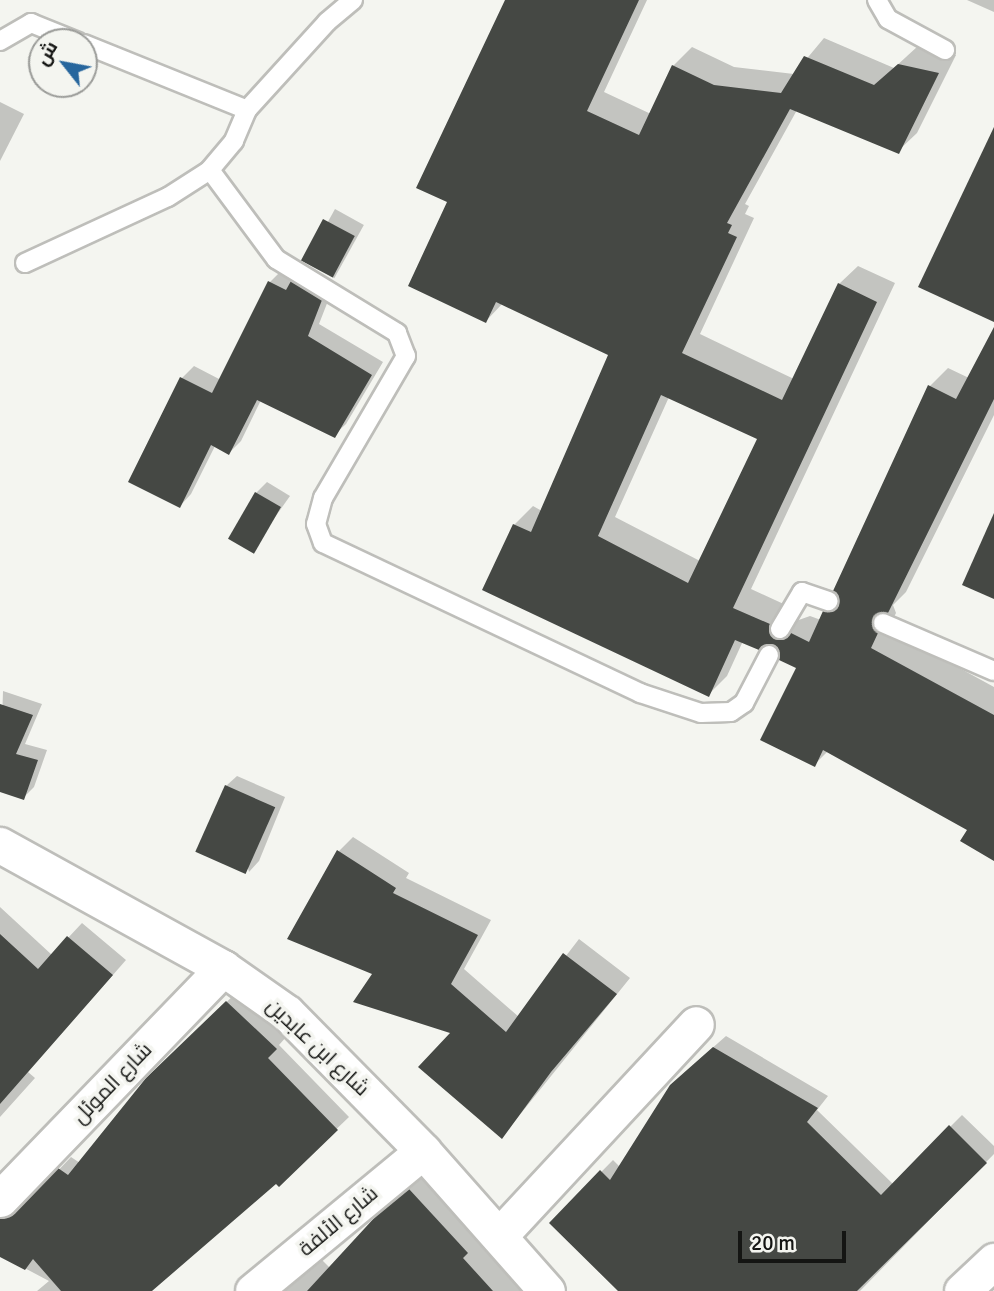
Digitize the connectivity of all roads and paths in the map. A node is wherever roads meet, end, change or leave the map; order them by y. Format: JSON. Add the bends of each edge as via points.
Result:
{"nodes":[{"id":1,"x":353,"y":0,"type":"edge"},
{"id":2,"x":877,"y":0,"type":"edge"},
{"id":3,"x":43,"y":28,"type":"edge"},
{"id":4,"x":0,"y":41,"type":"edge"},
{"id":5,"x":98,"y":50,"type":"edge"},
{"id":6,"x":945,"y":50,"type":"dead end"},
{"id":7,"x":247,"y":110,"type":"junction"},
{"id":8,"x":210,"y":170,"type":"junction"},
{"id":9,"x":25,"y":263,"type":"dead end"},
{"id":10,"x":828,"y":601,"type":"dead end"},
{"id":11,"x":883,"y":623,"type":"dead end"},
{"id":12,"x":780,"y":629,"type":"dead end"},
{"id":13,"x":769,"y":655,"type":"dead end"},
{"id":14,"x":994,"y":671,"type":"edge"},
{"id":15,"x":0,"y":845,"type":"edge"},
{"id":16,"x":223,"y":968,"type":"junction"},
{"id":17,"x":696,"y":1024,"type":"dead end"},
{"id":18,"x":423,"y":1151,"type":"junction"},
{"id":19,"x":0,"y":1199,"type":"edge"},
{"id":20,"x":499,"y":1236,"type":"junction"},
{"id":21,"x":994,"y":1261,"type":"edge"},
{"id":22,"x":253,"y":1291,"type":"edge"},
{"id":23,"x":547,"y":1291,"type":"edge"},
{"id":24,"x":962,"y":1291,"type":"edge"}],
"edges":[{"from":1,"to":7,"type":"lane"},
{"from":2,"to":6,"type":"lane","via":[[888,19]]},
{"from":3,"to":4,"type":"lane","via":[[31,23]]},
{"from":5,"to":7,"type":"lane"},
{"from":7,"to":8,"type":"lane","via":[[234,141]]},
{"from":8,"to":9,"type":"lane","via":[[168,197]]},
{"from":8,"to":13,"type":"lane","via":[[276,260],[397,333],[406,356],[323,498],[316,524],[323,543],[640,693],[701,713],[731,712],[744,704]]},
{"from":10,"to":12,"type":"lane","via":[[802,592]]},
{"from":11,"to":14,"type":"lane"},
{"from":15,"to":16,"type":"street","name":"شارع ابن عابدين"},
{"from":16,"to":18,"type":"street","name":"شارع ابن عابدين","via":[[287,1013]]},
{"from":16,"to":19,"type":"street","name":"شارع الموئل"},
{"from":17,"to":20,"type":"street"},
{"from":18,"to":20,"type":"street","name":"شارع ابن عابدين"},
{"from":18,"to":22,"type":"street","name":"شارع الألفة"},
{"from":20,"to":23,"type":"street","name":"شارع ابن عابدين"},
{"from":21,"to":24,"type":"street"}]}
